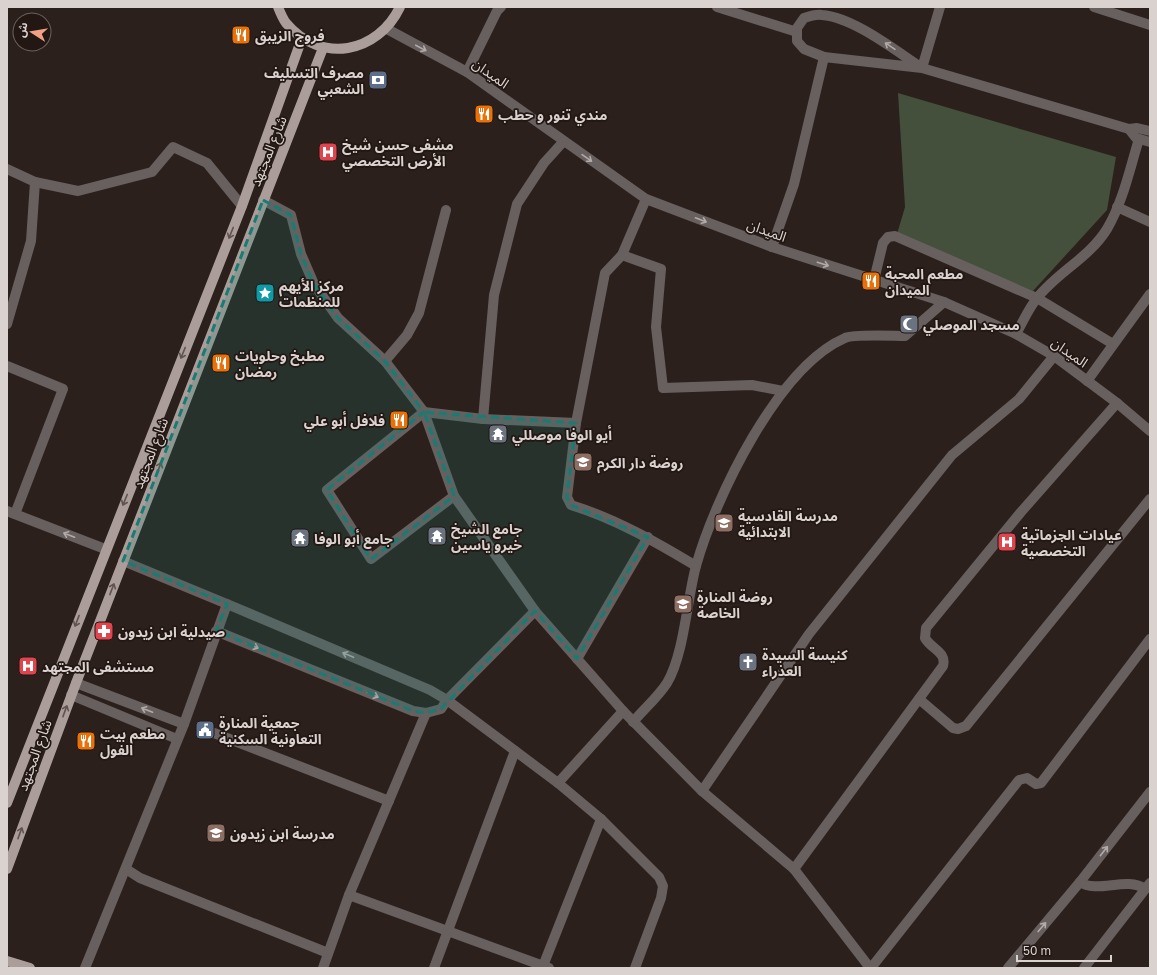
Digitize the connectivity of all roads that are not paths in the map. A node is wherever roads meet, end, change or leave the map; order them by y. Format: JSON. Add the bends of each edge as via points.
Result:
{"nodes":[{"id":1,"x":278,"y":7,"type":"edge"},
{"id":2,"x":400,"y":7,"type":"edge"},
{"id":3,"x":501,"y":7,"type":"edge"},
{"id":4,"x":717,"y":7,"type":"edge"},
{"id":5,"x":940,"y":7,"type":"edge"},
{"id":6,"x":1094,"y":7,"type":"edge"},
{"id":7,"x":836,"y":12,"type":"edge"},
{"id":8,"x":1150,"y":25,"type":"edge"},
{"id":9,"x":387,"y":29,"type":"junction"},
{"id":10,"x":797,"y":32,"type":"junction"},
{"id":11,"x":302,"y":38,"type":"junction"},
{"id":12,"x":323,"y":48,"type":"junction"},
{"id":13,"x":824,"y":57,"type":"junction"},
{"id":14,"x":922,"y":68,"type":"junction"},
{"id":15,"x":467,"y":72,"type":"junction"},
{"id":16,"x":1129,"y":129,"type":"junction"},
{"id":17,"x":1150,"y":131,"type":"edge"},
{"id":18,"x":1139,"y":140,"type":"junction"},
{"id":19,"x":563,"y":142,"type":"junction"},
{"id":20,"x":1150,"y":142,"type":"edge"},
{"id":21,"x":7,"y":170,"type":"edge"},
{"id":22,"x":35,"y":182,"type":"junction"},
{"id":23,"x":646,"y":199,"type":"junction"},
{"id":24,"x":263,"y":200,"type":"junction"},
{"id":25,"x":242,"y":206,"type":"junction"},
{"id":26,"x":1117,"y":207,"type":"junction"},
{"id":27,"x":446,"y":210,"type":"dead end"},
{"id":28,"x":1150,"y":222,"type":"edge"},
{"id":29,"x":772,"y":247,"type":"junction"},
{"id":30,"x":622,"y":255,"type":"junction"},
{"id":31,"x":874,"y":280,"type":"junction"},
{"id":32,"x":1150,"y":294,"type":"edge"},
{"id":33,"x":1037,"y":298,"type":"junction"},
{"id":34,"x":944,"y":302,"type":"junction"},
{"id":35,"x":7,"y":324,"type":"edge"},
{"id":36,"x":1016,"y":334,"type":"junction"},
{"id":37,"x":1113,"y":344,"type":"junction"},
{"id":38,"x":1054,"y":356,"type":"junction"},
{"id":39,"x":385,"y":361,"type":"junction"},
{"id":40,"x":7,"y":366,"type":"edge"},
{"id":41,"x":1087,"y":382,"type":"junction"},
{"id":42,"x":783,"y":391,"type":"junction"},
{"id":43,"x":1117,"y":403,"type":"junction"},
{"id":44,"x":424,"y":412,"type":"junction"},
{"id":45,"x":483,"y":419,"type":"junction"},
{"id":46,"x":576,"y":423,"type":"junction"},
{"id":47,"x":1150,"y":431,"type":"edge"},
{"id":48,"x":454,"y":496,"type":"junction"},
{"id":49,"x":1150,"y":499,"type":"edge"},
{"id":50,"x":11,"y":512,"type":"edge"},
{"id":51,"x":648,"y":537,"type":"junction"},
{"id":52,"x":106,"y":549,"type":"junction"},
{"id":53,"x":123,"y":562,"type":"junction"},
{"id":54,"x":696,"y":566,"type":"junction"},
{"id":55,"x":227,"y":604,"type":"junction"},
{"id":56,"x":535,"y":611,"type":"junction"},
{"id":57,"x":216,"y":631,"type":"junction"},
{"id":58,"x":1150,"y":639,"type":"edge"},
{"id":59,"x":577,"y":659,"type":"junction"},
{"id":60,"x":76,"y":683,"type":"junction"},
{"id":61,"x":71,"y":695,"type":"junction"},
{"id":62,"x":919,"y":699,"type":"junction"},
{"id":63,"x":448,"y":700,"type":"junction"},
{"id":64,"x":623,"y":711,"type":"junction"},
{"id":65,"x":426,"y":713,"type":"junction"},
{"id":66,"x":633,"y":722,"type":"junction"},
{"id":67,"x":184,"y":724,"type":"junction"},
{"id":68,"x":214,"y":733,"type":"dead end"},
{"id":69,"x":177,"y":739,"type":"junction"},
{"id":70,"x":515,"y":752,"type":"junction"},
{"id":71,"x":558,"y":783,"type":"junction"},
{"id":72,"x":702,"y":792,"type":"junction"},
{"id":73,"x":1150,"y":792,"type":"edge"},
{"id":74,"x":389,"y":801,"type":"junction"},
{"id":75,"x":7,"y":803,"type":"edge"},
{"id":76,"x":600,"y":819,"type":"junction"},
{"id":77,"x":7,"y":869,"type":"edge"},
{"id":78,"x":126,"y":869,"type":"junction"},
{"id":79,"x":794,"y":869,"type":"junction"},
{"id":80,"x":1080,"y":882,"type":"junction"},
{"id":81,"x":1147,"y":886,"type":"edge"},
{"id":82,"x":349,"y":895,"type":"junction"},
{"id":83,"x":448,"y":931,"type":"junction"},
{"id":84,"x":328,"y":953,"type":"junction"},
{"id":85,"x":7,"y":961,"type":"edge"},
{"id":86,"x":546,"y":967,"type":"edge"},
{"id":87,"x":30,"y":968,"type":"edge"},
{"id":88,"x":85,"y":968,"type":"edge"},
{"id":89,"x":323,"y":968,"type":"edge"},
{"id":90,"x":434,"y":968,"type":"edge"},
{"id":91,"x":635,"y":968,"type":"edge"},
{"id":92,"x":871,"y":968,"type":"edge"},
{"id":93,"x":1008,"y":968,"type":"edge"},
{"id":94,"x":1084,"y":968,"type":"edge"}],
"edges":[{"from":1,"to":11,"type":"main road","via":[[286,23]]},
{"from":2,"to":9,"type":"main road"},
{"from":3,"to":15,"type":"street"},
{"from":4,"to":10,"type":"street"},
{"from":5,"to":14,"type":"street"},
{"from":6,"to":8,"type":"street"},
{"from":7,"to":10,"type":"street","via":[[804,18]]},
{"from":14,"to":7,"type":"street","one_way":true},
{"from":9,"to":12,"type":"main road","via":[[368,43],[346,49]]},
{"from":9,"to":15,"type":"street","name":"الميدان","one_way":true},
{"from":10,"to":13,"type":"street","via":[[797,41],[804,49]]},
{"from":11,"to":12,"type":"main road"},
{"from":11,"to":25,"type":"main road","name":"شارع المجتهد"},
{"from":12,"to":24,"type":"main road","name":"شارع المجتهد"},
{"from":13,"to":14,"type":"street"},
{"from":13,"to":29,"type":"street","via":[[794,184]]},
{"from":14,"to":16,"type":"street"},
{"from":15,"to":19,"type":"street","name":"الميدان"},
{"from":16,"to":17,"type":"street"},
{"from":16,"to":18,"type":"street"},
{"from":18,"to":20,"type":"street"},
{"from":18,"to":26,"type":"street"},
{"from":19,"to":23,"type":"street","name":"الميدان","one_way":true},
{"from":19,"to":45,"type":"street","via":[[544,163],[517,204],[494,295]]},
{"from":21,"to":22,"type":"street"},
{"from":22,"to":25,"type":"street","via":[[78,191],[152,172],[173,147],[208,163]]},
{"from":22,"to":35,"type":"street","via":[[31,241]]},
{"from":23,"to":29,"type":"street","name":"الميدان","one_way":true},
{"from":23,"to":30,"type":"street"},
{"from":24,"to":39,"type":"street","via":[[291,215],[301,254],[314,284],[338,318]]},
{"from":53,"to":24,"type":"main road","name":"شارع المجتهد","one_way":true},
{"from":25,"to":52,"type":"main road","name":"شارع المجتهد","one_way":true},
{"from":26,"to":28,"type":"street"},
{"from":26,"to":33,"type":"street","via":[[1107,229],[1085,256]]},
{"from":27,"to":39,"type":"street","via":[[419,313],[407,335]]},
{"from":29,"to":31,"type":"street","name":"الميدان","one_way":true},
{"from":30,"to":42,"type":"street","via":[[661,269],[656,327],[663,388],[752,385]]},
{"from":30,"to":46,"type":"street","via":[[605,273]]},
{"from":31,"to":33,"type":"street","via":[[883,243],[888,237],[895,236]]},
{"from":31,"to":34,"type":"street","name":"الميدان"},
{"from":32,"to":37,"type":"street"},
{"from":33,"to":36,"type":"street"},
{"from":33,"to":37,"type":"street"},
{"from":34,"to":36,"type":"street","name":"الميدان"},
{"from":34,"to":42,"type":"street","via":[[905,336],[846,337],[817,356]]},
{"from":36,"to":38,"type":"street","name":"الميدان"},
{"from":37,"to":41,"type":"street"},
{"from":38,"to":41,"type":"street","name":"الميدان"},
{"from":38,"to":72,"type":"street","via":[[1019,399],[952,455],[809,634]]},
{"from":39,"to":44,"type":"street"},
{"from":40,"to":50,"type":"street","via":[[63,389]]},
{"from":41,"to":43,"type":"street","name":"الميدان"},
{"from":42,"to":54,"type":"street","via":[[743,455],[720,501]]},
{"from":43,"to":47,"type":"street","name":"الميدان"},
{"from":43,"to":62,"type":"street","via":[[1021,512],[926,628],[925,638],[941,654],[944,661]]},
{"from":44,"to":45,"type":"street"},
{"from":44,"to":48,"type":"street"},
{"from":44,"to":48,"type":"street","via":[[327,490],[371,559]]},
{"from":45,"to":46,"type":"street"},
{"from":46,"to":51,"type":"street","via":[[567,498],[571,505]]},
{"from":48,"to":56,"type":"street"},
{"from":49,"to":62,"type":"street","via":[[966,726],[953,728]]},
{"from":52,"to":50,"type":"street","one_way":true},
{"from":51,"to":54,"type":"street"},
{"from":51,"to":59,"type":"street"},
{"from":52,"to":75,"type":"main road","name":"شارع المجتهد","one_way":true},
{"from":53,"to":55,"type":"street"},
{"from":60,"to":53,"type":"main road","name":"شارع المجتهد","one_way":true},
{"from":54,"to":66,"type":"street","via":[[675,664],[667,683]]},
{"from":55,"to":57,"type":"street"},
{"from":63,"to":55,"type":"street","one_way":true,"via":[[430,690]]},
{"from":56,"to":59,"type":"street"},
{"from":56,"to":63,"type":"street"},
{"from":57,"to":65,"type":"street","one_way":true,"via":[[413,711]]},
{"from":57,"to":67,"type":"street"},
{"from":58,"to":92,"type":"street","via":[[1041,783],[1036,784],[1027,778],[1019,780]]},
{"from":59,"to":64,"type":"street"},
{"from":60,"to":61,"type":"main road","name":"شارع المجتهد"},
{"from":67,"to":60,"type":"street","one_way":true},
{"from":61,"to":69,"type":"street"},
{"from":77,"to":61,"type":"main road","name":"شارع المجتهد","one_way":true},
{"from":62,"to":79,"type":"street"},
{"from":63,"to":65,"type":"street","via":[[441,709]]},
{"from":63,"to":70,"type":"street"},
{"from":64,"to":66,"type":"street"},
{"from":64,"to":71,"type":"street"},
{"from":65,"to":74,"type":"street"},
{"from":66,"to":72,"type":"street"},
{"from":67,"to":69,"type":"street"},
{"from":68,"to":74,"type":"street"},
{"from":69,"to":78,"type":"street"},
{"from":70,"to":71,"type":"street"},
{"from":70,"to":83,"type":"street"},
{"from":71,"to":76,"type":"street"},
{"from":72,"to":79,"type":"street"},
{"from":80,"to":73,"type":"street","one_way":true},
{"from":74,"to":82,"type":"street"},
{"from":76,"to":86,"type":"street"},
{"from":76,"to":91,"type":"street","via":[[660,877],[663,886]]},
{"from":78,"to":84,"type":"street","via":[[140,878]]},
{"from":78,"to":88,"type":"street"},
{"from":79,"to":92,"type":"street"},
{"from":80,"to":81,"type":"street","via":[[1089,885]]},
{"from":93,"to":80,"type":"street","one_way":true},
{"from":81,"to":94,"type":"street"},
{"from":82,"to":83,"type":"street"},
{"from":82,"to":84,"type":"street"},
{"from":83,"to":86,"type":"street"},
{"from":83,"to":90,"type":"street"},
{"from":84,"to":89,"type":"street"},
{"from":85,"to":87,"type":"main road"}]}
